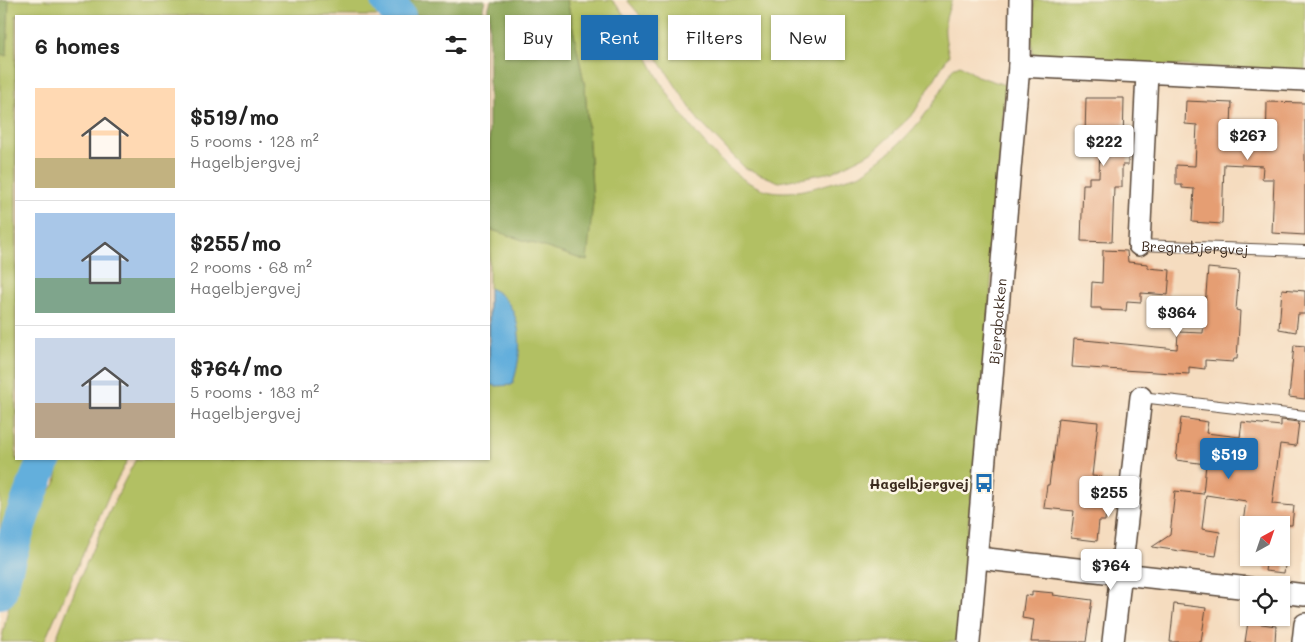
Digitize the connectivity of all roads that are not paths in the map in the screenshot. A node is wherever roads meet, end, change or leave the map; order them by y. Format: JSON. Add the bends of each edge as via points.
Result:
{"nodes":[{"id":1,"x":1020,"y":0,"type":"edge"},
{"id":2,"x":1019,"y":66,"type":"junction"},
{"id":3,"x":1147,"y":72,"type":"junction"},
{"id":4,"x":1305,"y":80,"type":"edge"},
{"id":5,"x":1139,"y":245,"type":"joint"},
{"id":6,"x":1305,"y":251,"type":"edge"},
{"id":7,"x":1141,"y":398,"type":"joint"},
{"id":8,"x":1305,"y":416,"type":"edge"},
{"id":9,"x":978,"y":558,"type":"junction"},
{"id":10,"x":1121,"y":574,"type":"junction"},
{"id":11,"x":1240,"y":587,"type":"edge"},
{"id":12,"x":1290,"y":593,"type":"edge"},
{"id":13,"x":1305,"y":595,"type":"edge"},
{"id":14,"x":1305,"y":624,"type":"edge"},
{"id":15,"x":969,"y":642,"type":"edge"},
{"id":16,"x":1114,"y":642,"type":"edge"},
{"id":17,"x":1303,"y":642,"type":"edge"}],
"edges":[{"from":1,"to":2,"type":"street","name":"Bjergbakken"},
{"from":2,"to":3,"type":"street"},
{"from":2,"to":9,"type":"street","name":"Bjergbakken"},
{"from":3,"to":4,"type":"street"},
{"from":3,"to":5,"type":"street","name":"Bregnebjergvej"},
{"from":5,"to":6,"type":"lane","name":"Bregnebjergvej"},
{"from":7,"to":8,"type":"lane"},
{"from":7,"to":10,"type":"street"},
{"from":9,"to":10,"type":"street"},
{"from":9,"to":15,"type":"street","name":"Bjergbakken"},
{"from":10,"to":11,"type":"street"},
{"from":10,"to":16,"type":"street"},
{"from":12,"to":13,"type":"street"},
{"from":14,"to":17,"type":"street"}]}
